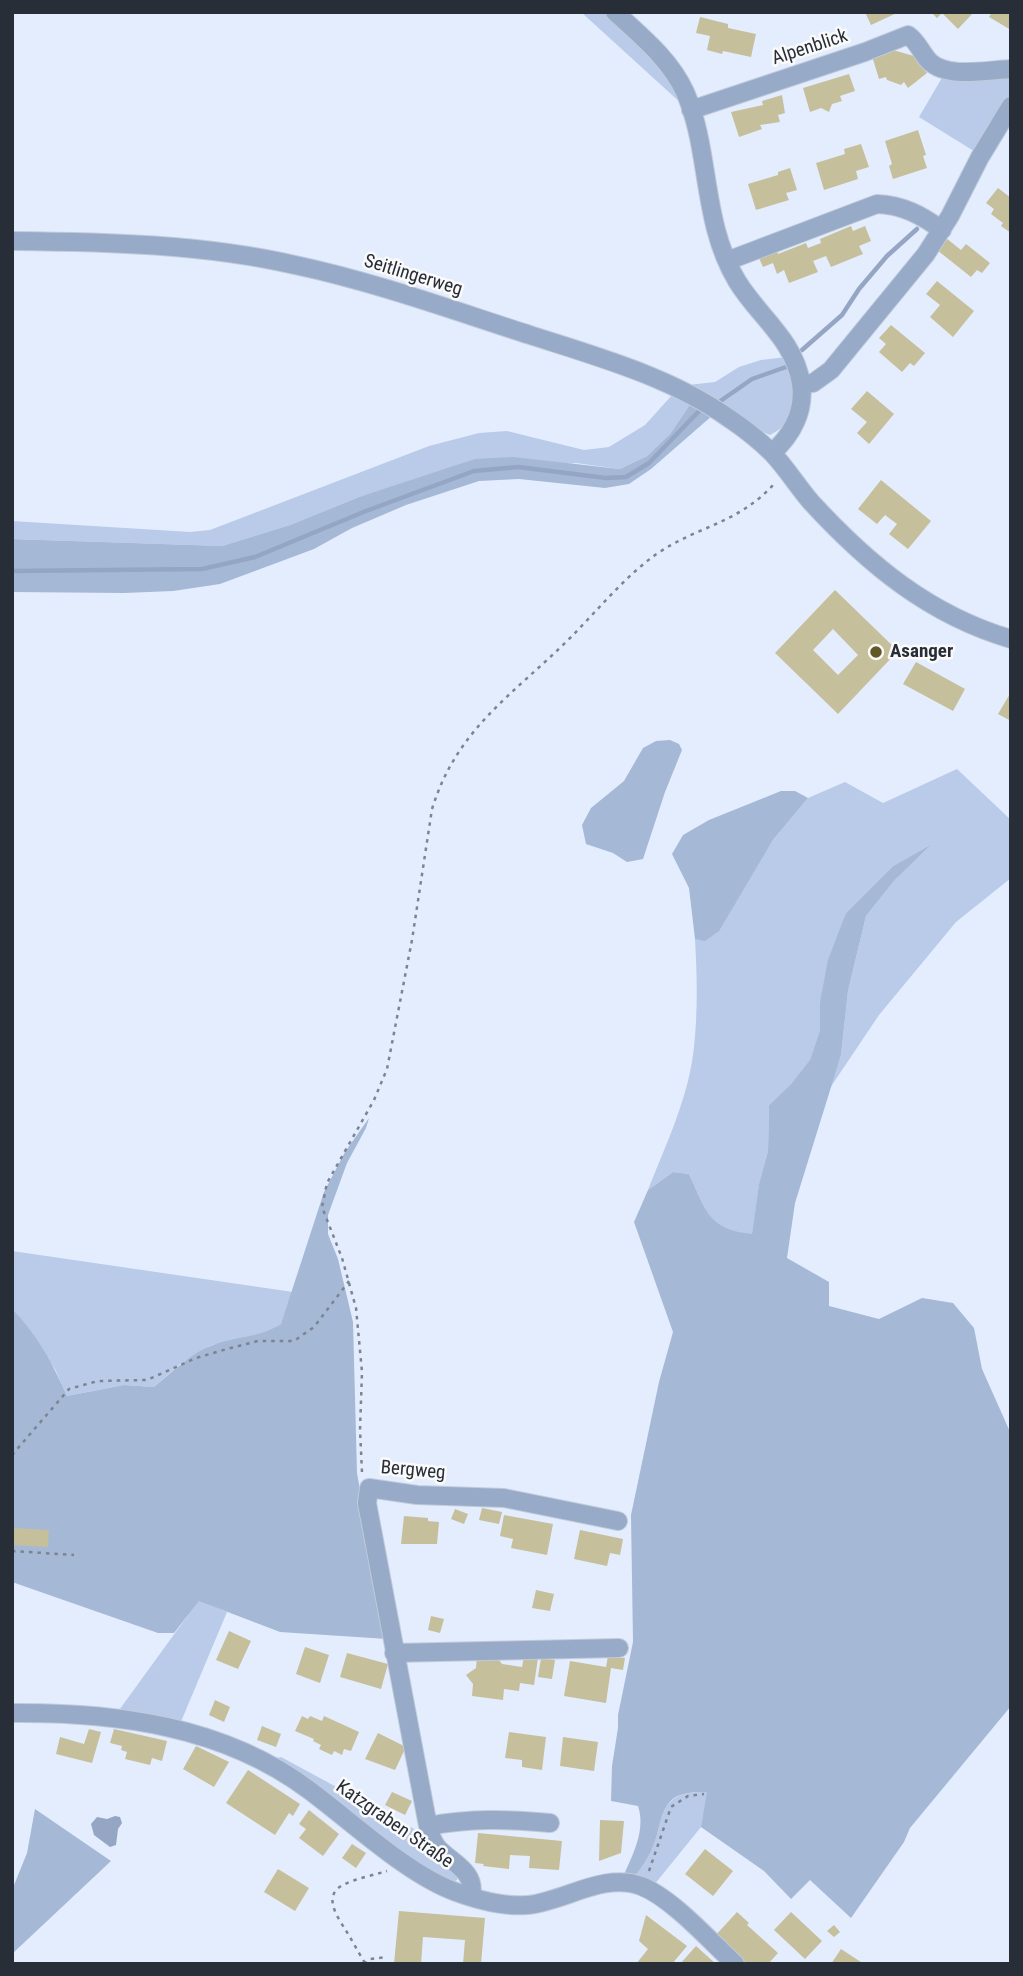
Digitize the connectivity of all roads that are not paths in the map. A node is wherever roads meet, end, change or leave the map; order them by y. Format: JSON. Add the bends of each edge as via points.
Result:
{"nodes":[{"id":1,"x":615,"y":12,"type":"edge"},
{"id":2,"x":1011,"y":69,"type":"edge"},
{"id":3,"x":1011,"y":106,"type":"edge"},
{"id":4,"x":691,"y":110,"type":"junction"},
{"id":5,"x":942,"y":230,"type":"junction"},
{"id":6,"x":12,"y":240,"type":"edge"},
{"id":7,"x":727,"y":261,"type":"junction"},
{"id":8,"x":801,"y":384,"type":"junction"},
{"id":9,"x":772,"y":453,"type":"junction"},
{"id":10,"x":1011,"y":639,"type":"edge"},
{"id":11,"x":618,"y":1521,"type":"dead end"},
{"id":12,"x":619,"y":1648,"type":"dead end"},
{"id":13,"x":394,"y":1653,"type":"junction"},
{"id":14,"x":12,"y":1713,"type":"edge"},
{"id":15,"x":550,"y":1823,"type":"dead end"},
{"id":16,"x":428,"y":1826,"type":"junction"},
{"id":17,"x":471,"y":1897,"type":"junction"},
{"id":18,"x":735,"y":1964,"type":"edge"}],
"edges":[{"from":1,"to":4,"type":"street","via":[[667,63]]},
{"from":2,"to":4,"type":"street","name":"Alpenblick","via":[[941,68],[930,62],[908,35]]},
{"from":3,"to":5,"type":"street"},
{"from":4,"to":7,"type":"street","via":[[712,216]]},
{"from":5,"to":7,"type":"street","via":[[921,215],[877,204]]},
{"from":5,"to":8,"type":"street","via":[[831,370],[813,383]]},
{"from":6,"to":9,"type":"street","name":"Seitlingerweg","via":[[200,249],[331,273],[651,377],[708,403]]},
{"from":7,"to":8,"type":"street","via":[[737,282],[785,341]]},
{"from":8,"to":9,"type":"street","via":[[801,407],[793,427]]},
{"from":9,"to":10,"type":"street","name":"Seitlingerweg","via":[[838,531],[895,582],[957,618]]},
{"from":11,"to":13,"type":"street","name":"Bergweg","via":[[504,1498],[369,1488],[367,1503]]},
{"from":12,"to":13,"type":"street"},
{"from":13,"to":16,"type":"street","name":"Bergweg"},
{"from":14,"to":17,"type":"street","name":"Katzgraben Straße","via":[[133,1720],[228,1745],[306,1787],[434,1882]]},
{"from":15,"to":16,"type":"street","via":[[501,1818]]},
{"from":16,"to":17,"type":"street","name":"Bergweg","via":[[437,1847],[471,1880]]},
{"from":17,"to":18,"type":"street","name":"Katzgraben Straße","via":[[528,1905],[616,1882],[642,1887],[670,1905]]}]}
